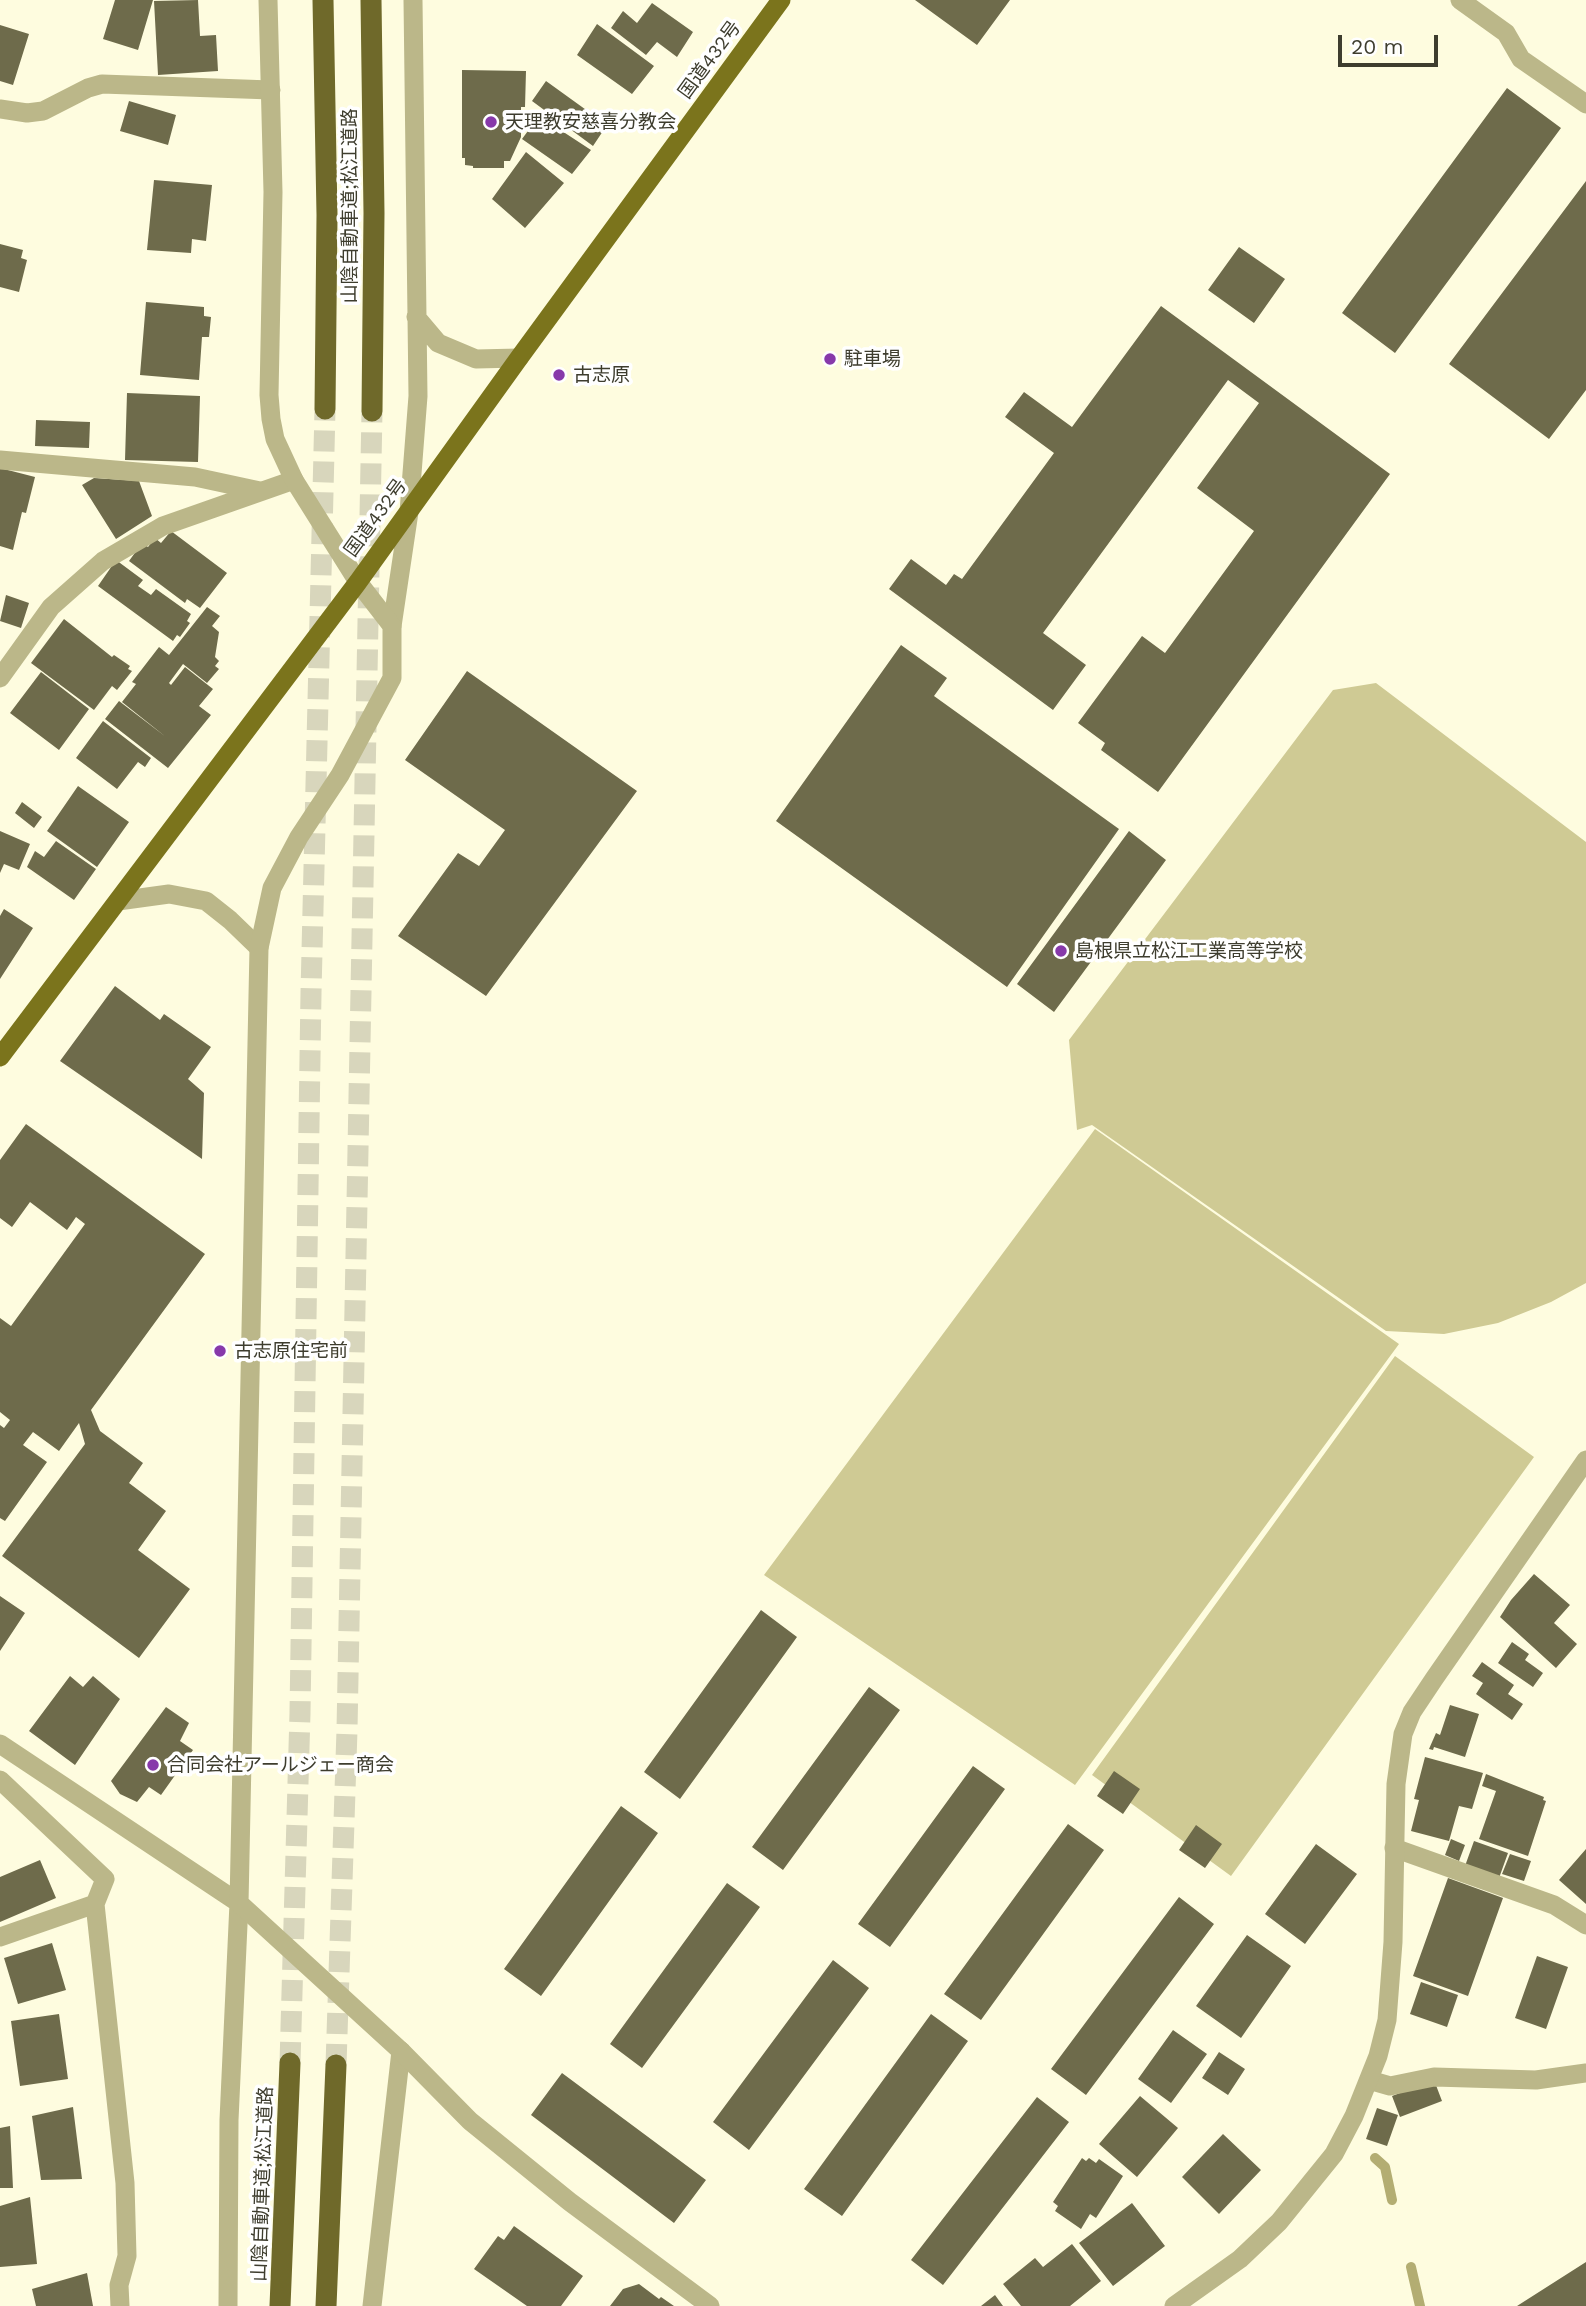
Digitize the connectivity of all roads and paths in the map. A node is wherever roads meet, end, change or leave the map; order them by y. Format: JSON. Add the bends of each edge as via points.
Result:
{"nodes":[{"id":1,"x":268,"y":0,"type":"edge"},
{"id":2,"x":323,"y":0,"type":"edge"},
{"id":3,"x":372,"y":0,"type":"edge"},
{"id":4,"x":413,"y":0,"type":"edge"},
{"id":5,"x":781,"y":0,"type":"edge"},
{"id":6,"x":1460,"y":0,"type":"edge"},
{"id":7,"x":271,"y":90,"type":"junction"},
{"id":8,"x":1586,"y":104,"type":"edge"},
{"id":9,"x":0,"y":109,"type":"edge"},
{"id":10,"x":416,"y":317,"type":"junction"},
{"id":11,"x":519,"y":358,"type":"junction"},
{"id":12,"x":324,"y":409,"type":"tunnel mouth"},
{"id":13,"x":372,"y":411,"type":"tunnel mouth"},
{"id":14,"x":0,"y":460,"type":"edge"},
{"id":15,"x":294,"y":480,"type":"junction"},
{"id":16,"x":261,"y":491,"type":"junction"},
{"id":17,"x":409,"y":512,"type":"junction"},
{"id":18,"x":358,"y":582,"type":"junction"},
{"id":19,"x":392,"y":626,"type":"junction"},
{"id":20,"x":0,"y":678,"type":"edge"},
{"id":21,"x":118,"y":901,"type":"junction"},
{"id":22,"x":259,"y":948,"type":"junction"},
{"id":23,"x":0,"y":1057,"type":"edge"},
{"id":24,"x":1586,"y":1461,"type":"edge"},
{"id":25,"x":0,"y":1744,"type":"edge"},
{"id":26,"x":0,"y":1780,"type":"edge"},
{"id":27,"x":1394,"y":1848,"type":"junction"},
{"id":28,"x":239,"y":1903,"type":"junction"},
{"id":29,"x":95,"y":1904,"type":"junction"},
{"id":30,"x":1586,"y":1925,"type":"edge"},
{"id":31,"x":0,"y":1937,"type":"edge"},
{"id":32,"x":401,"y":2051,"type":"junction"},
{"id":33,"x":290,"y":2063,"type":"tunnel mouth"},
{"id":34,"x":336,"y":2065,"type":"tunnel mouth"},
{"id":35,"x":1586,"y":2073,"type":"edge"},
{"id":36,"x":1369,"y":2080,"type":"junction"},
{"id":37,"x":120,"y":2306,"type":"edge"},
{"id":38,"x":228,"y":2306,"type":"edge"},
{"id":39,"x":280,"y":2306,"type":"edge"},
{"id":40,"x":326,"y":2306,"type":"edge"},
{"id":41,"x":372,"y":2306,"type":"edge"},
{"id":42,"x":710,"y":2306,"type":"edge"},
{"id":43,"x":1174,"y":2306,"type":"edge"}],
"edges":[{"from":1,"to":7,"type":"street"},
{"from":2,"to":12,"type":"highway","name":"山陰自動車道;松江道路"},
{"from":3,"to":13,"type":"highway","name":"山陰自動車道;松江道路"},
{"from":4,"to":10,"type":"street"},
{"from":5,"to":11,"type":"highway","name":"国道432号"},
{"from":6,"to":8,"type":"street","via":[[1506,33],[1521,60]]},
{"from":7,"to":9,"type":"street","via":[[102,84],[43,111]]},
{"from":7,"to":15,"type":"street","via":[[269,395],[275,439]]},
{"from":10,"to":11,"type":"street","via":[[438,343],[476,359]]},
{"from":10,"to":17,"type":"street","via":[[418,396]]},
{"from":11,"to":17,"type":"highway","name":"国道432号"},
{"from":14,"to":16,"type":"street","via":[[195,477]]},
{"from":15,"to":16,"type":"street"},
{"from":15,"to":18,"type":"street"},
{"from":16,"to":20,"type":"street","via":[[163,526],[103,561],[51,607]]},
{"from":17,"to":18,"type":"highway","name":"国道432号"},
{"from":17,"to":19,"type":"street"},
{"from":18,"to":19,"type":"street"},
{"from":18,"to":21,"type":"highway","name":"国道432号"},
{"from":19,"to":22,"type":"street","via":[[392,678],[272,888]]},
{"from":21,"to":22,"type":"street","via":[[169,894],[206,901]]},
{"from":21,"to":23,"type":"highway","name":"国道432号"},
{"from":22,"to":28,"type":"street"},
{"from":24,"to":27,"type":"street","via":[[1412,1712],[1398,1757]]},
{"from":25,"to":28,"type":"street"},
{"from":26,"to":29,"type":"street","via":[[106,1879]]},
{"from":27,"to":30,"type":"street","via":[[1554,1905]]},
{"from":27,"to":36,"type":"street","via":[[1387,2020]]},
{"from":28,"to":32,"type":"street"},
{"from":28,"to":38,"type":"street","via":[[229,2120]]},
{"from":29,"to":31,"type":"street"},
{"from":29,"to":37,"type":"street","via":[[125,2183],[127,2256],[119,2285]]},
{"from":32,"to":41,"type":"street"},
{"from":32,"to":42,"type":"street","via":[[470,2121]]},
{"from":33,"to":39,"type":"highway","name":"山陰自動車道;松江道路"},
{"from":34,"to":40,"type":"highway"},
{"from":35,"to":36,"type":"street","via":[[1536,2080],[1434,2077],[1390,2086]]},
{"from":36,"to":43,"type":"street","via":[[1334,2154],[1294,2205],[1240,2259]]}]}
